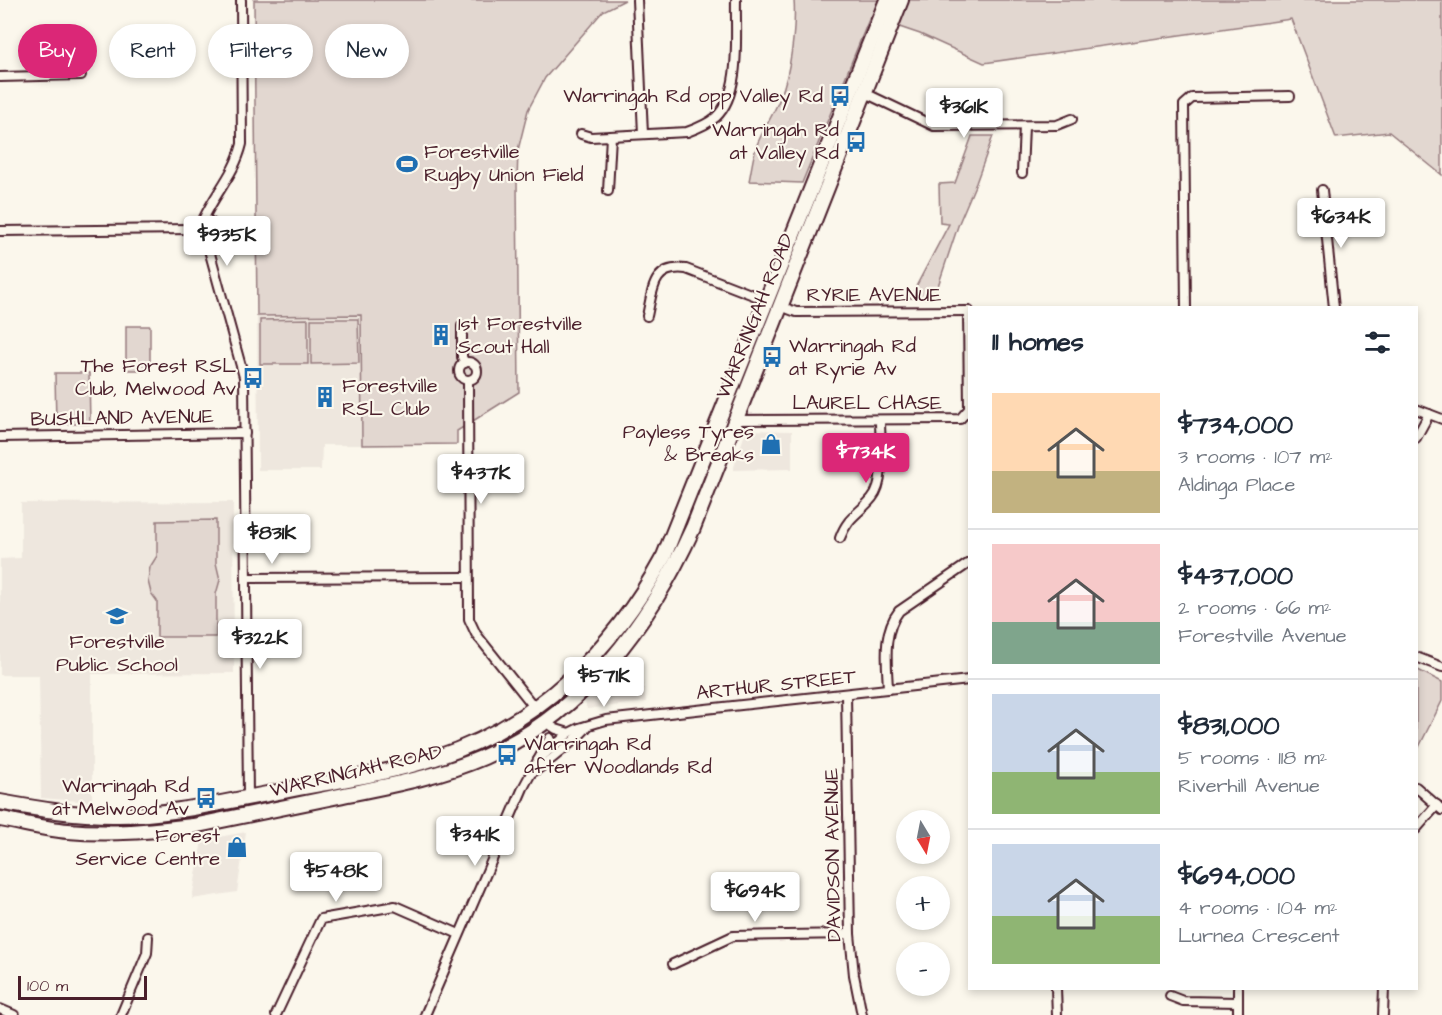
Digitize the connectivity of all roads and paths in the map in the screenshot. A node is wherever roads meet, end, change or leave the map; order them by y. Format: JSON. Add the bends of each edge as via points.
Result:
{"nodes":[{"id":1,"x":241,"y":0,"type":"edge"},
{"id":2,"x":637,"y":0,"type":"edge"},
{"id":3,"x":736,"y":0,"type":"edge"},
{"id":4,"x":887,"y":0,"type":"edge"},
{"id":5,"x":901,"y":0,"type":"edge"},
{"id":6,"x":0,"y":76,"type":"edge"},
{"id":7,"x":18,"y":76,"type":"edge"},
{"id":8,"x":851,"y":87,"type":"junction"},
{"id":9,"x":865,"y":93,"type":"junction"},
{"id":10,"x":1290,"y":96,"type":"dead end"},
{"id":11,"x":1072,"y":119,"type":"dead end"},
{"id":12,"x":1024,"y":126,"type":"junction"},
{"id":13,"x":581,"y":134,"type":"dead end"},
{"id":14,"x":643,"y":134,"type":"junction"},
{"id":15,"x":611,"y":136,"type":"junction"},
{"id":16,"x":1022,"y":173,"type":"dead end"},
{"id":17,"x":1322,"y":190,"type":"dead end"},
{"id":18,"x":608,"y":192,"type":"dead end"},
{"id":19,"x":204,"y":218,"type":"junction"},
{"id":20,"x":193,"y":229,"type":"junction"},
{"id":21,"x":0,"y":231,"type":"edge"},
{"id":22,"x":206,"y":239,"type":"junction"},
{"id":23,"x":766,"y":300,"type":"junction"},
{"id":24,"x":780,"y":306,"type":"junction"},
{"id":25,"x":1186,"y":306,"type":"edge"},
{"id":26,"x":1334,"y":306,"type":"edge"},
{"id":27,"x":968,"y":311,"type":"edge"},
{"id":28,"x":647,"y":316,"type":"dead end"},
{"id":29,"x":462,"y":326,"type":"dead end"},
{"id":30,"x":465,"y":363,"type":"junction"},
{"id":31,"x":468,"y":380,"type":"junction"},
{"id":32,"x":968,"y":410,"type":"edge"},
{"id":33,"x":1418,"y":410,"type":"edge"},
{"id":34,"x":1429,"y":414,"type":"junction"},
{"id":35,"x":1442,"y":418,"type":"edge"},
{"id":36,"x":735,"y":420,"type":"junction"},
{"id":37,"x":880,"y":421,"type":"junction"},
{"id":38,"x":245,"y":433,"type":"junction"},
{"id":39,"x":1418,"y":434,"type":"edge"},
{"id":40,"x":0,"y":437,"type":"edge"},
{"id":41,"x":840,"y":538,"type":"dead end"},
{"id":42,"x":968,"y":564,"type":"edge"},
{"id":43,"x":468,"y":577,"type":"junction"},
{"id":44,"x":246,"y":578,"type":"junction"},
{"id":45,"x":1418,"y":658,"type":"edge"},
{"id":46,"x":1442,"y":667,"type":"edge"},
{"id":47,"x":968,"y":680,"type":"edge"},
{"id":48,"x":888,"y":689,"type":"junction"},
{"id":49,"x":846,"y":694,"type":"junction"},
{"id":50,"x":535,"y":708,"type":"junction"},
{"id":51,"x":544,"y":721,"type":"junction"},
{"id":52,"x":587,"y":727,"type":"junction"},
{"id":53,"x":569,"y":734,"type":"junction"},
{"id":54,"x":550,"y":738,"type":"junction"},
{"id":55,"x":560,"y":745,"type":"junction"},
{"id":56,"x":537,"y":760,"type":"junction"},
{"id":57,"x":533,"y":772,"type":"junction"},
{"id":58,"x":1418,"y":789,"type":"edge"},
{"id":59,"x":248,"y":797,"type":"junction"},
{"id":60,"x":0,"y":802,"type":"edge"},
{"id":61,"x":1439,"y":807,"type":"edge"},
{"id":62,"x":0,"y":819,"type":"edge"},
{"id":63,"x":1418,"y":827,"type":"edge"},
{"id":64,"x":459,"y":934,"type":"junction"},
{"id":65,"x":850,"y":934,"type":"junction"},
{"id":66,"x":148,"y":937,"type":"dead end"},
{"id":67,"x":673,"y":964,"type":"dead end"},
{"id":68,"x":1056,"y":990,"type":"edge"},
{"id":69,"x":1238,"y":990,"type":"edge"},
{"id":70,"x":1384,"y":990,"type":"edge"},
{"id":71,"x":1170,"y":996,"type":"dead end"},
{"id":72,"x":1238,"y":1002,"type":"junction"},
{"id":73,"x":0,"y":1009,"type":"edge"},
{"id":74,"x":14,"y":1015,"type":"edge"},
{"id":75,"x":121,"y":1015,"type":"edge"},
{"id":76,"x":276,"y":1015,"type":"edge"},
{"id":77,"x":425,"y":1015,"type":"edge"},
{"id":78,"x":862,"y":1015,"type":"edge"},
{"id":79,"x":1057,"y":1015,"type":"edge"},
{"id":80,"x":1238,"y":1015,"type":"edge"},
{"id":81,"x":1383,"y":1015,"type":"edge"}],
"edges":[{"from":1,"to":19,"type":"street","via":[[242,144],[231,174]]},
{"from":2,"to":14,"type":"street"},
{"from":3,"to":14,"type":"street","via":[[734,78],[728,100],[717,116],[687,132]]},
{"from":4,"to":8,"type":"highway","name":"WARRINGAH ROAD"},
{"from":5,"to":9,"type":"highway","name":"WARRINGAH ROAD"},
{"from":6,"to":7,"type":"street"},
{"from":8,"to":9,"type":"highway"},
{"from":8,"to":23,"type":"highway","name":"WARRINGAH ROAD"},
{"from":9,"to":12,"type":"street","via":[[934,126]]},
{"from":9,"to":24,"type":"highway","name":"WARRINGAH ROAD"},
{"from":10,"to":25,"type":"street","via":[[1191,98],[1184,105]]},
{"from":11,"to":12,"type":"street","via":[[1057,125]]},
{"from":12,"to":16,"type":"street"},
{"from":13,"to":15,"type":"street"},
{"from":14,"to":15,"type":"street"},
{"from":15,"to":18,"type":"street"},
{"from":17,"to":26,"type":"street"},
{"from":19,"to":20,"type":"street"},
{"from":19,"to":22,"type":"street","via":[[214,226]]},
{"from":20,"to":21,"type":"street"},
{"from":20,"to":22,"type":"street","via":[[197,237]]},
{"from":22,"to":38,"type":"street","via":[[243,370]]},
{"from":23,"to":24,"type":"highway"},
{"from":23,"to":28,"type":"street","via":[[673,267],[655,282]]},
{"from":23,"to":50,"type":"highway","name":"WARRINGAH ROAD","via":[[679,521],[646,587],[618,628],[589,660]]},
{"from":24,"to":27,"type":"street","name":"RYRIE AVENUE","via":[[795,312]]},
{"from":24,"to":36,"type":"highway","name":"WARRINGAH ROAD"},
{"from":29,"to":30,"type":"street"},
{"from":30,"to":31,"type":"street","via":[[460,373]]},
{"from":30,"to":31,"type":"street","via":[[477,368],[476,377]]},
{"from":31,"to":43,"type":"street"},
{"from":32,"to":37,"type":"street","name":"LAUREL CHASE","via":[[960,419]]},
{"from":33,"to":34,"type":"street"},
{"from":34,"to":35,"type":"street"},
{"from":34,"to":39,"type":"street"},
{"from":36,"to":37,"type":"street","name":"LAUREL CHASE"},
{"from":36,"to":51,"type":"highway","name":"WARRINGAH ROAD","via":[[676,566],[654,601],[627,643],[604,669]]},
{"from":37,"to":41,"type":"street","via":[[877,491],[845,524]]},
{"from":38,"to":40,"type":"street","name":"BUSHLAND AVENUE"},
{"from":38,"to":44,"type":"street"},
{"from":42,"to":48,"type":"street","via":[[899,611],[891,621]]},
{"from":43,"to":44,"type":"street"},
{"from":43,"to":50,"type":"street","via":[[472,627]]},
{"from":44,"to":59,"type":"street"},
{"from":45,"to":46,"type":"street"},
{"from":47,"to":48,"type":"street","name":"ARTHUR STREET"},
{"from":48,"to":49,"type":"street","name":"ARTHUR STREET"},
{"from":49,"to":52,"type":"street","name":"ARTHUR STREET","via":[[618,719]]},
{"from":49,"to":65,"type":"street","name":"DAVIDSON AVENUE"},
{"from":50,"to":51,"type":"highway"},
{"from":50,"to":59,"type":"highway","name":"WARRINGAH ROAD","via":[[487,737],[434,759]]},
{"from":51,"to":53,"type":"street"},
{"from":51,"to":54,"type":"street"},
{"from":51,"to":62,"type":"highway","name":"WARRINGAH ROAD","via":[[485,756],[433,775],[193,826],[91,832]]},
{"from":52,"to":53,"type":"street","name":"ARTHUR STREET"},
{"from":52,"to":55,"type":"street","name":"ARTHUR STREET","via":[[580,736]]},
{"from":53,"to":55,"type":"street","name":"ARTHUR STREET"},
{"from":54,"to":55,"type":"street"},
{"from":54,"to":56,"type":"street"},
{"from":55,"to":56,"type":"street"},
{"from":55,"to":57,"type":"street"},
{"from":56,"to":57,"type":"street"},
{"from":57,"to":64,"type":"street"},
{"from":58,"to":61,"type":"street"},
{"from":59,"to":60,"type":"highway","name":"WARRINGAH ROAD","via":[[176,811],[113,816],[60,813]]},
{"from":61,"to":63,"type":"street"},
{"from":64,"to":76,"type":"street","via":[[395,906],[321,919]]},
{"from":64,"to":77,"type":"street"},
{"from":65,"to":67,"type":"street","via":[[732,936]]},
{"from":65,"to":78,"type":"street","name":"DAVIDSON AVENUE"},
{"from":66,"to":75,"type":"street","via":[[147,953]]},
{"from":68,"to":79,"type":"street"},
{"from":69,"to":72,"type":"street"},
{"from":70,"to":81,"type":"street"},
{"from":71,"to":72,"type":"street","via":[[1183,1001]]},
{"from":72,"to":80,"type":"street"},
{"from":73,"to":74,"type":"street"}]}
